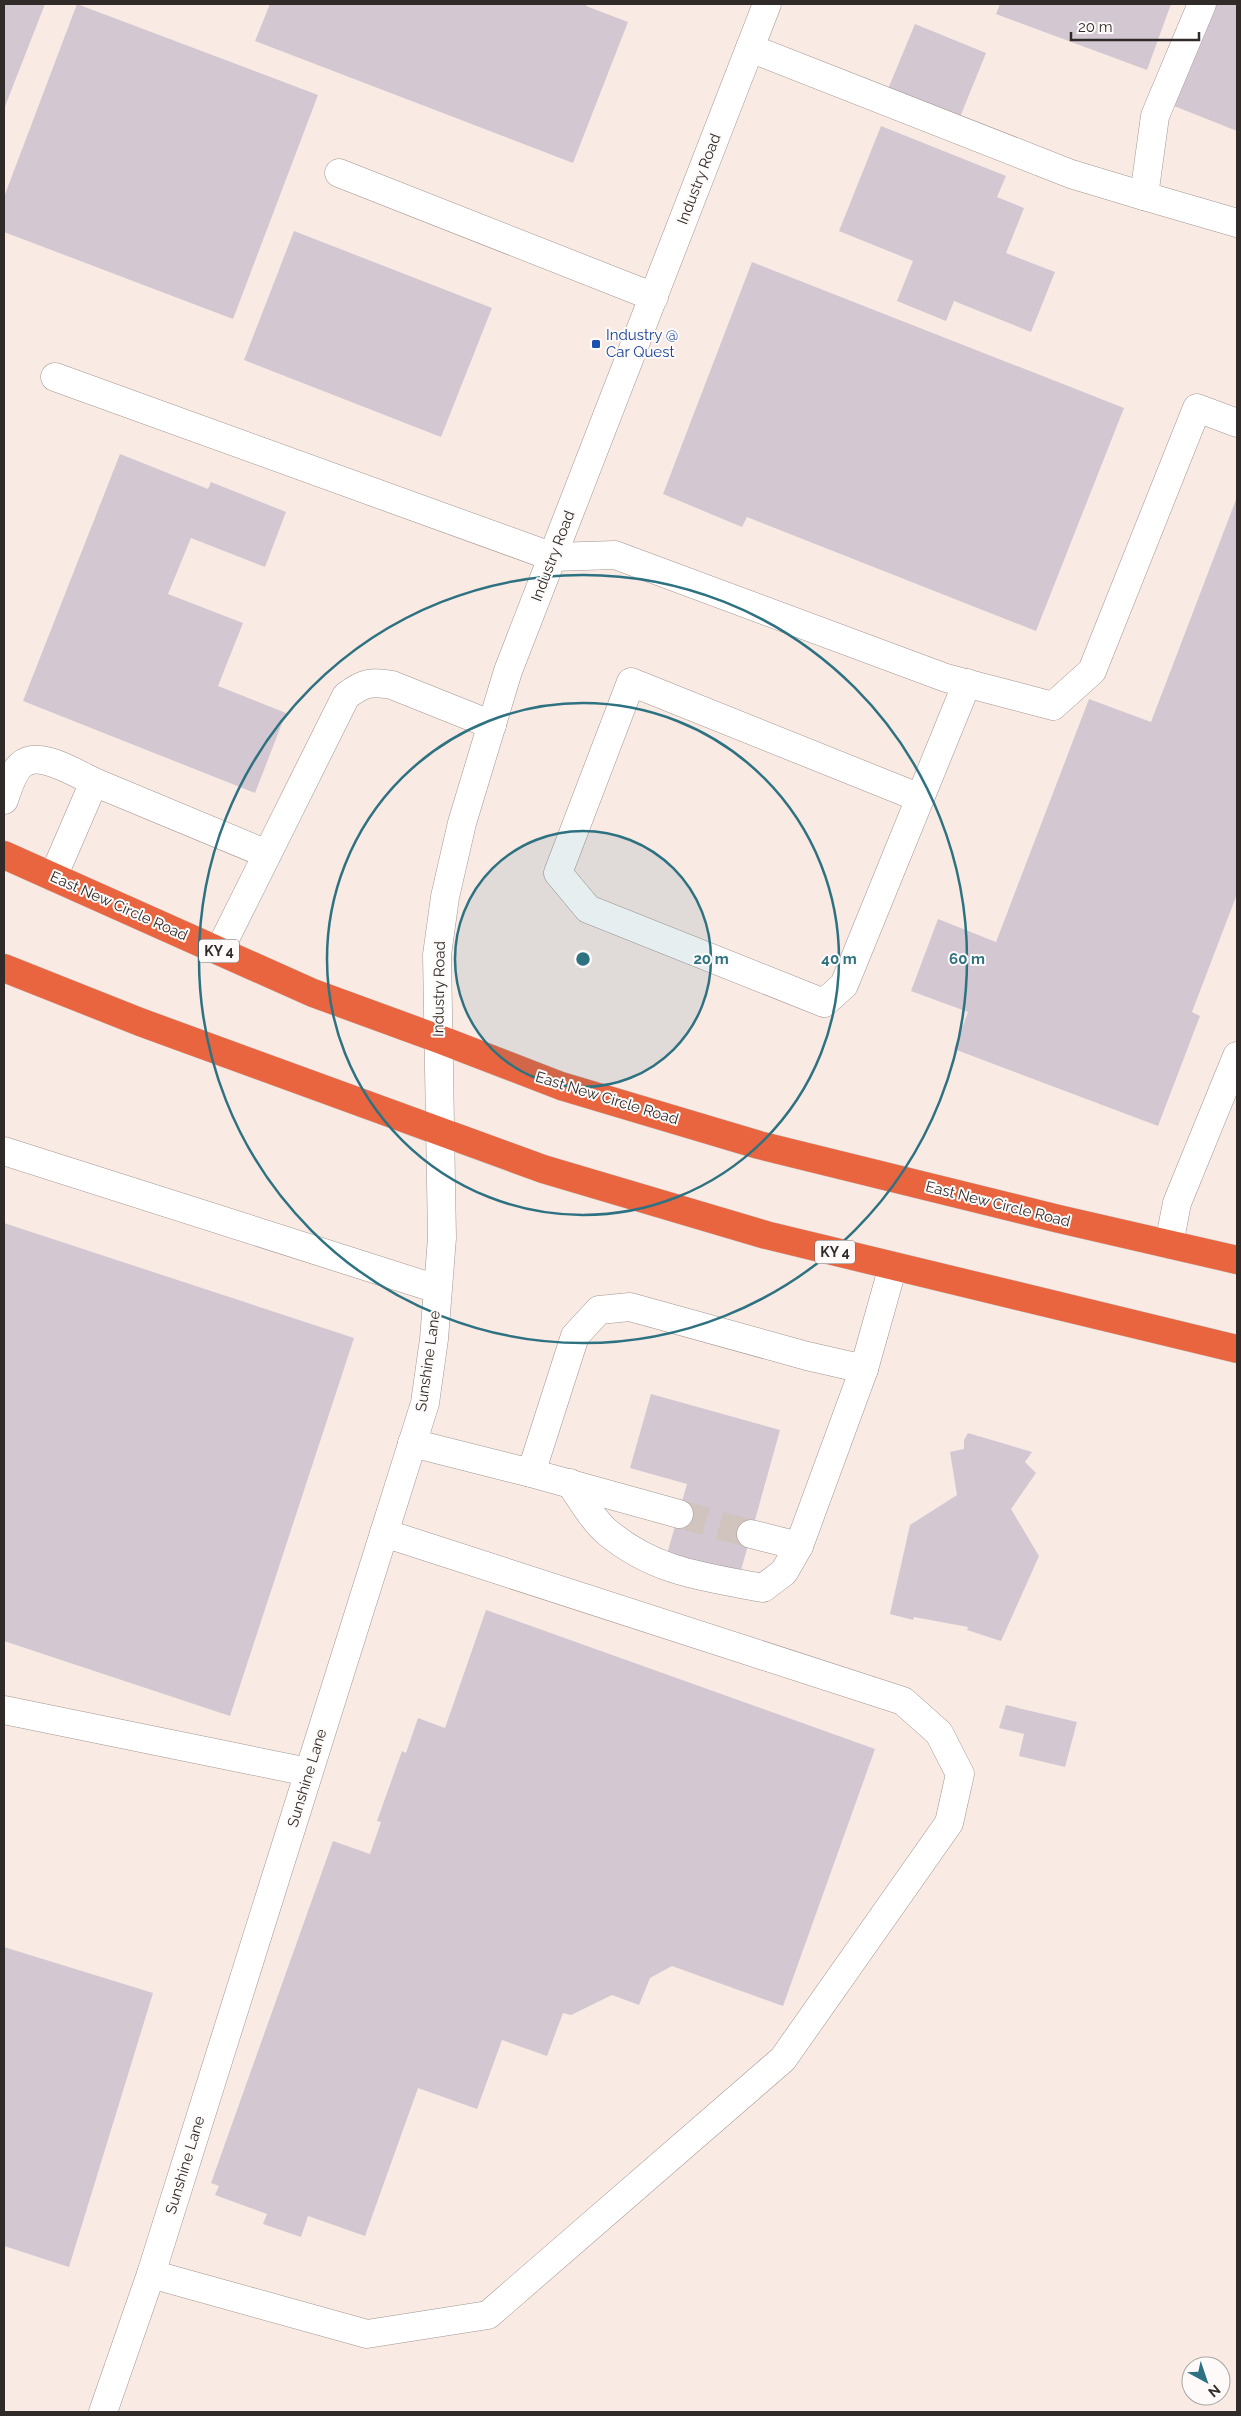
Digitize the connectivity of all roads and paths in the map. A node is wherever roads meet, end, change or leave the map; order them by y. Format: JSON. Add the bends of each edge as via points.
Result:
{"nodes":[{"id":1,"x":767,"y":4,"type":"edge"},
{"id":2,"x":1202,"y":4,"type":"edge"},
{"id":3,"x":750,"y":48,"type":"junction"},
{"id":4,"x":340,"y":173,"type":"dead end"},
{"id":5,"x":1144,"y":196,"type":"junction"},
{"id":6,"x":1237,"y":222,"type":"edge"},
{"id":7,"x":654,"y":297,"type":"junction"},
{"id":8,"x":55,"y":377,"type":"dead end"},
{"id":9,"x":1237,"y":423,"type":"edge"},
{"id":10,"x":553,"y":556,"type":"junction"},
{"id":11,"x":967,"y":683,"type":"junction"},
{"id":12,"x":492,"y":725,"type":"junction"},
{"id":13,"x":94,"y":782,"type":"junction"},
{"id":14,"x":920,"y":798,"type":"junction"},
{"id":15,"x":4,"y":800,"type":"edge"},
{"id":16,"x":267,"y":854,"type":"junction"},
{"id":17,"x":4,"y":855,"type":"edge"},
{"id":18,"x":53,"y":877,"type":"junction"},
{"id":19,"x":219,"y":951,"type":"junction"},
{"id":20,"x":4,"y":968,"type":"edge"},
{"id":21,"x":439,"y":1039,"type":"junction"},
{"id":22,"x":1235,"y":1069,"type":"edge"},
{"id":23,"x":439,"y":1131,"type":"junction"},
{"id":24,"x":4,"y":1151,"type":"edge"},
{"id":25,"x":1169,"y":1244,"type":"junction"},
{"id":26,"x":1237,"y":1260,"type":"edge"},
{"id":27,"x":893,"y":1266,"type":"junction"},
{"id":28,"x":438,"y":1289,"type":"junction"},
{"id":29,"x":1237,"y":1349,"type":"edge"},
{"id":30,"x":864,"y":1369,"type":"junction"},
{"id":31,"x":412,"y":1443,"type":"junction"},
{"id":32,"x":531,"y":1472,"type":"junction"},
{"id":33,"x":570,"y":1483,"type":"junction"},
{"id":34,"x":679,"y":1514,"type":"tunnel mouth"},
{"id":35,"x":384,"y":1533,"type":"junction"},
{"id":36,"x":751,"y":1534,"type":"tunnel mouth"},
{"id":37,"x":800,"y":1546,"type":"junction"},
{"id":38,"x":4,"y":1710,"type":"edge"},
{"id":39,"x":308,"y":1772,"type":"junction"},
{"id":40,"x":151,"y":2274,"type":"junction"},
{"id":41,"x":103,"y":2412,"type":"edge"}],
"edges":[{"from":1,"to":3,"type":"street","name":"Industry Road"},
{"from":2,"to":5,"type":"street","via":[[1155,116]]},
{"from":3,"to":5,"type":"street","via":[[1071,174]]},
{"from":3,"to":7,"type":"street","name":"Industry Road"},
{"from":4,"to":7,"type":"street"},
{"from":5,"to":6,"type":"street"},
{"from":7,"to":10,"type":"street","name":"Industry Road"},
{"from":8,"to":10,"type":"street"},
{"from":9,"to":11,"type":"street","via":[[1197,408],[1092,671],[1053,706]]},
{"from":10,"to":11,"type":"street","via":[[615,554],[946,678]]},
{"from":10,"to":12,"type":"street","name":"Industry Road","via":[[508,671]]},
{"from":11,"to":14,"type":"street"},
{"from":12,"to":16,"type":"street","via":[[392,685],[360,684],[346,696]]},
{"from":12,"to":21,"type":"street","name":"Industry Road","via":[[462,823],[445,897],[437,955]]},
{"from":13,"to":15,"type":"street","via":[[54,763],[39,758],[29,759],[17,770]]},
{"from":13,"to":16,"type":"street"},
{"from":13,"to":18,"type":"street"},
{"from":14,"to":14,"type":"street","via":[[844,985],[824,1003],[588,909],[558,873],[631,682]]},
{"from":16,"to":19,"type":"street"},
{"from":17,"to":18,"type":"highway","name":"East New Circle Road","number":"KY 4"},
{"from":18,"to":19,"type":"highway","name":"East New Circle Road","number":"KY 4"},
{"from":19,"to":21,"type":"highway","name":"East New Circle Road","number":"KY 4","via":[[313,993]]},
{"from":20,"to":23,"type":"highway","number":"KY 4","via":[[140,1022]]},
{"from":21,"to":23,"type":"street","name":"Industry Road"},
{"from":21,"to":25,"type":"highway","name":"East New Circle Road","number":"KY 4","via":[[561,1086],[759,1145]]},
{"from":22,"to":25,"type":"street","via":[[1177,1203]]},
{"from":23,"to":27,"type":"highway","number":"KY 4","via":[[543,1168],[757,1232]]},
{"from":23,"to":28,"type":"street","name":"Sunshine Lane","via":[[442,1238]]},
{"from":24,"to":28,"type":"street"},
{"from":25,"to":26,"type":"highway","name":"East New Circle Road","number":"KY 4"},
{"from":27,"to":29,"type":"highway","number":"KY 4"},
{"from":27,"to":30,"type":"street"},
{"from":28,"to":31,"type":"street","name":"Sunshine Lane","via":[[424,1403]]},
{"from":30,"to":32,"type":"street","via":[[630,1307],[599,1310],[575,1336]]},
{"from":30,"to":37,"type":"street"},
{"from":31,"to":32,"type":"street"},
{"from":31,"to":35,"type":"street","name":"Sunshine Lane"},
{"from":32,"to":33,"type":"street"},
{"from":33,"to":34,"type":"street"},
{"from":33,"to":37,"type":"street","via":[[606,1531],[641,1556],[680,1572],[763,1588],[784,1572]]},
{"from":35,"to":39,"type":"street","name":"Sunshine Lane"},
{"from":35,"to":40,"type":"street","via":[[903,1701],[939,1733],[960,1774],[949,1823],[783,2060],[488,2315],[368,2334]]},
{"from":36,"to":37,"type":"street"},
{"from":38,"to":39,"type":"street"},
{"from":39,"to":40,"type":"street","name":"Sunshine Lane"},
{"from":40,"to":41,"type":"street","name":"Sunshine Lane"}]}
